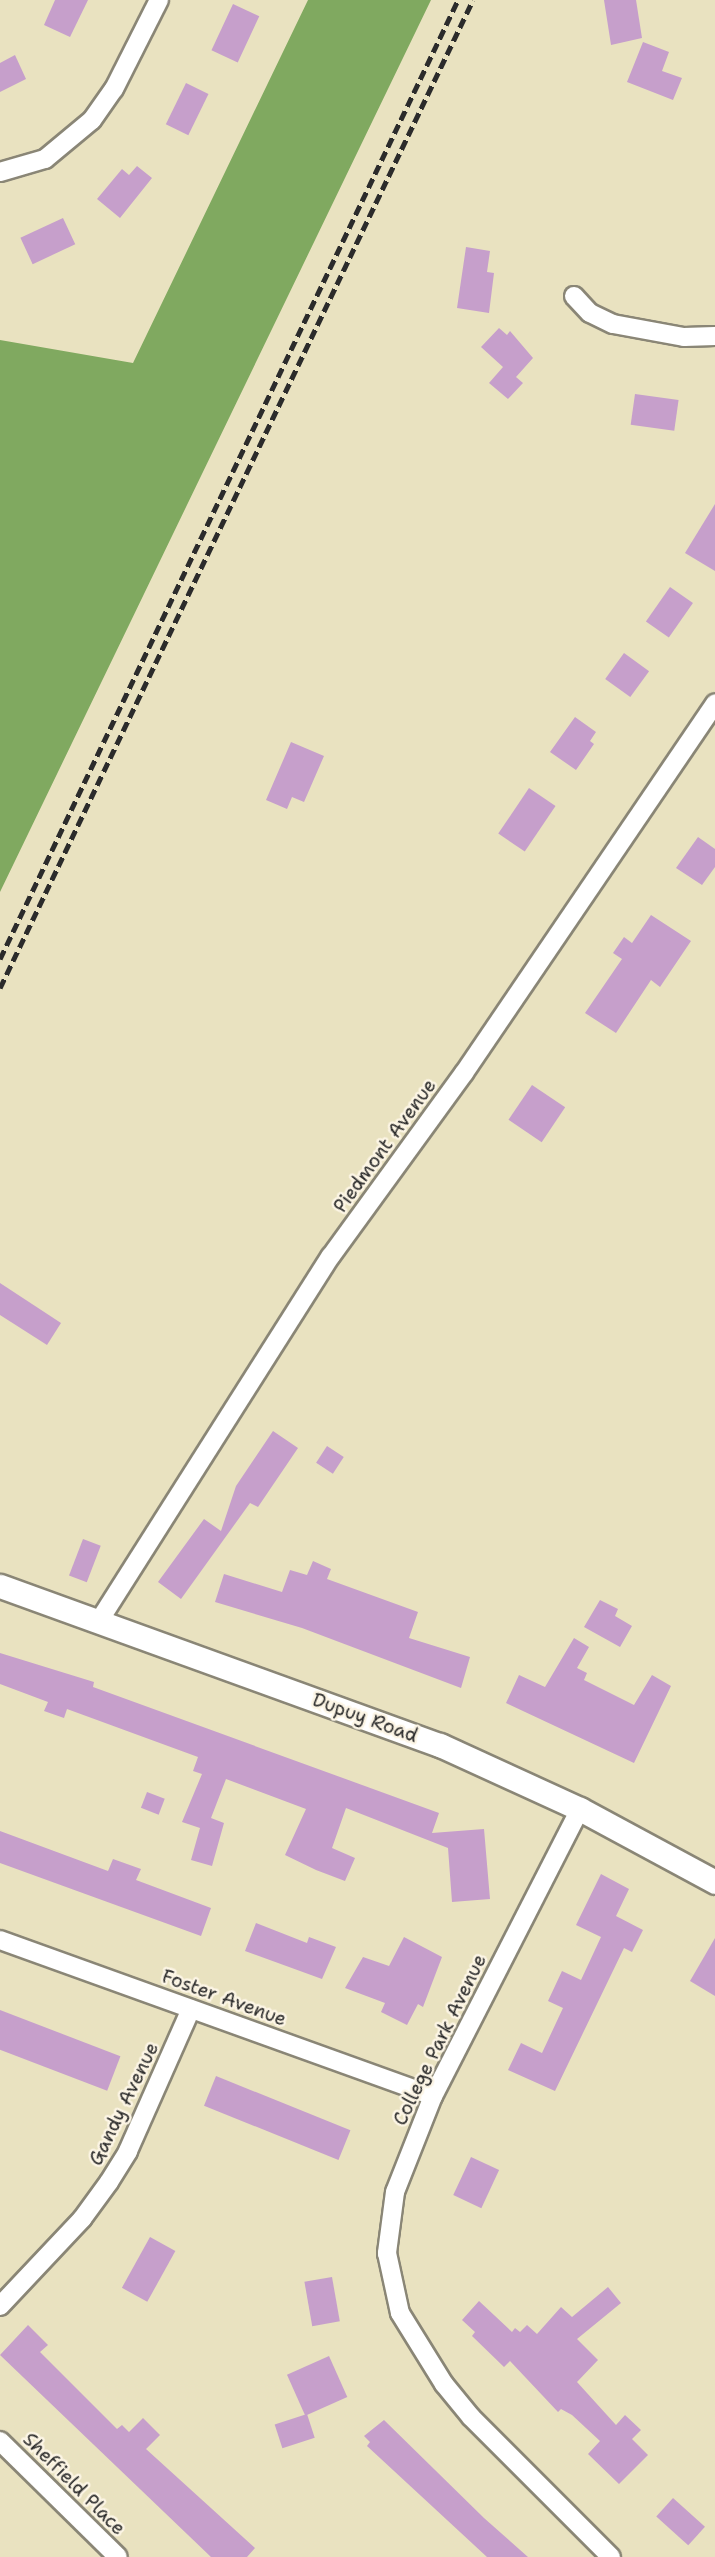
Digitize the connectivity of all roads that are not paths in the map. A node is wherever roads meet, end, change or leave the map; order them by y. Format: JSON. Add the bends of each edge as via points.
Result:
{"nodes":[{"id":1,"x":159,"y":0,"type":"edge"},
{"id":2,"x":0,"y":172,"type":"edge"},
{"id":3,"x":574,"y":296,"type":"dead end"},
{"id":4,"x":715,"y":336,"type":"edge"},
{"id":5,"x":715,"y":703,"type":"edge"},
{"id":6,"x":0,"y":1586,"type":"edge"},
{"id":7,"x":99,"y":1621,"type":"junction"},
{"id":8,"x":580,"y":1809,"type":"junction"},
{"id":9,"x":715,"y":1882,"type":"edge"},
{"id":10,"x":0,"y":1940,"type":"edge"},
{"id":11,"x":191,"y":2008,"type":"junction"},
{"id":12,"x":433,"y":2096,"type":"junction"},
{"id":13,"x":0,"y":2306,"type":"edge"},
{"id":14,"x":0,"y":2441,"type":"edge"},
{"id":15,"x":118,"y":2557,"type":"edge"},
{"id":16,"x":611,"y":2557,"type":"edge"}],
"edges":[{"from":1,"to":2,"type":"street","via":[[114,89],[92,120],[45,159]]},
{"from":3,"to":4,"type":"street","via":[[590,313],[613,324],[684,337]]},
{"from":5,"to":7,"type":"street","name":"Piedmont Avenue","via":[[464,1073],[331,1256]]},
{"from":6,"to":7,"type":"street","name":"Dupuy Road"},
{"from":7,"to":8,"type":"street","name":"Dupuy Road","via":[[440,1745]]},
{"from":8,"to":9,"type":"street","name":"Dupuy Road"},
{"from":8,"to":12,"type":"street","name":"College Park Avenue"},
{"from":10,"to":11,"type":"street","name":"Foster Avenue"},
{"from":11,"to":12,"type":"street","name":"Foster Avenue"},
{"from":11,"to":13,"type":"street","name":"Gandy Avenue","via":[[138,2131],[109,2182],[82,2219]]},
{"from":12,"to":16,"type":"street","name":"College Park Avenue","via":[[395,2192],[388,2226],[391,2285],[400,2313],[471,2417]]},
{"from":14,"to":15,"type":"street","name":"Sheffield Place"}]}
